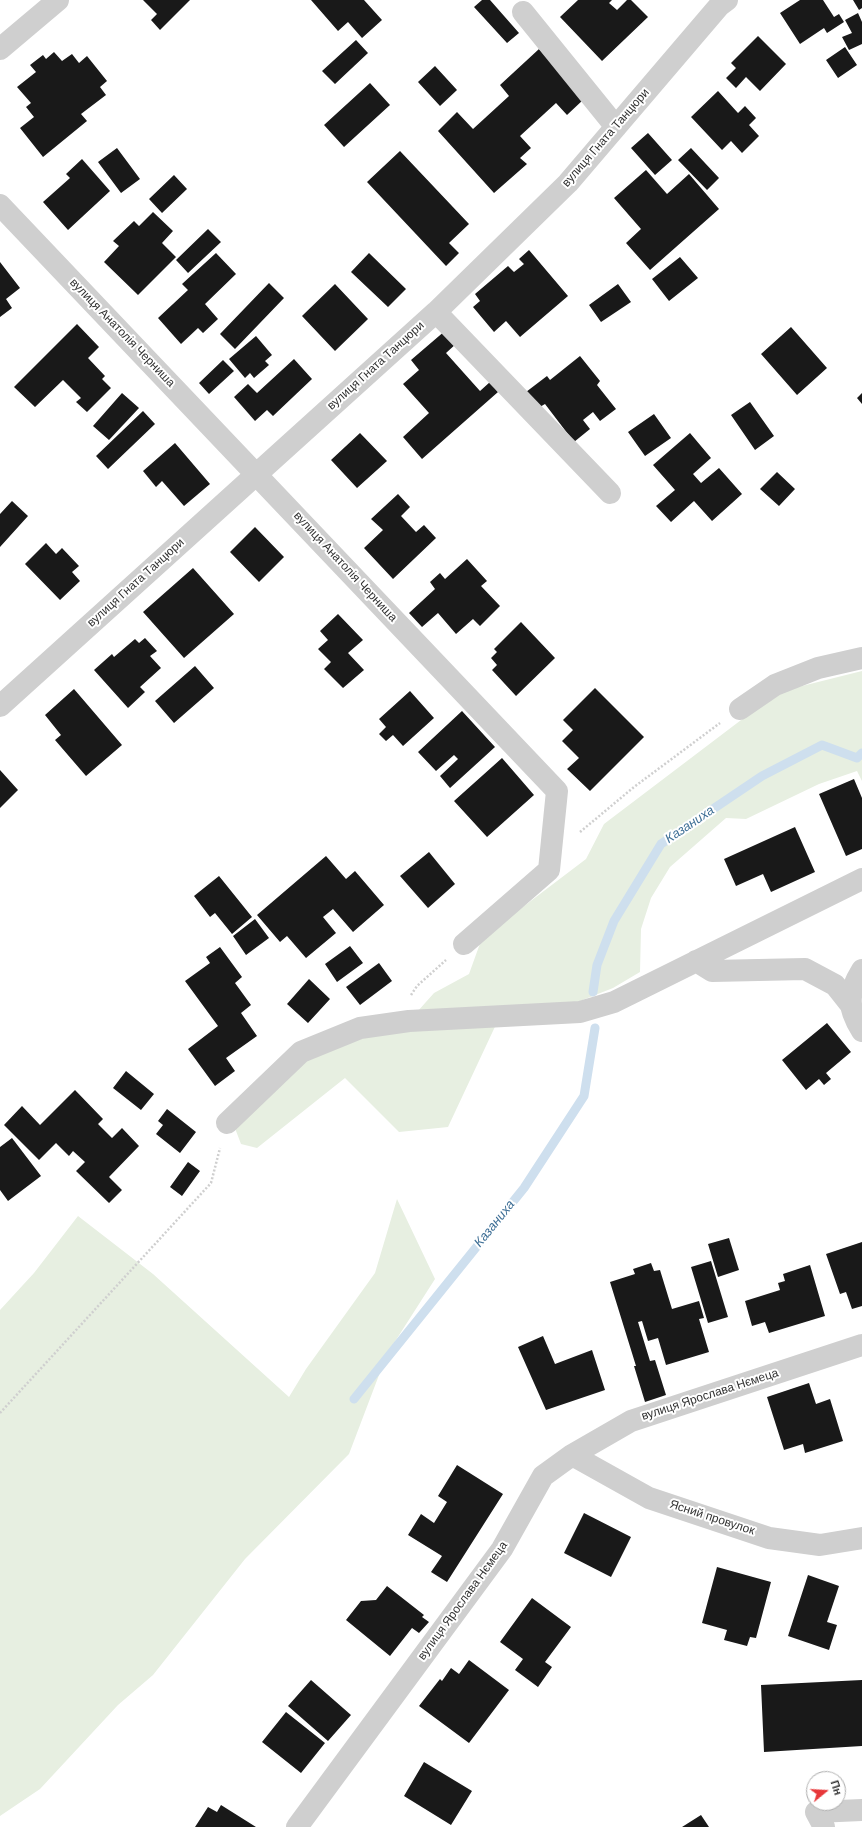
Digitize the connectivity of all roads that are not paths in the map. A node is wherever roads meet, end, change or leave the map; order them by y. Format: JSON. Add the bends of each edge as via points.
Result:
{"nodes":[{"id":1,"x":58,"y":0,"type":"edge"},
{"id":2,"x":727,"y":0,"type":"edge"},
{"id":3,"x":523,"y":12,"type":"dead end"},
{"id":4,"x":0,"y":49,"type":"edge"},
{"id":5,"x":616,"y":127,"type":"junction"},
{"id":6,"x":0,"y":205,"type":"edge"},
{"id":7,"x":436,"y":312,"type":"junction"},
{"id":8,"x":257,"y":474,"type":"junction"},
{"id":9,"x":610,"y":493,"type":"dead end"},
{"id":10,"x":862,"y":658,"type":"edge"},
{"id":11,"x":0,"y":706,"type":"edge"},
{"id":12,"x":740,"y":709,"type":"road end"},
{"id":13,"x":862,"y":879,"type":"edge"},
{"id":14,"x":464,"y":944,"type":"road end"},
{"id":15,"x":696,"y":961,"type":"junction"},
{"id":16,"x":862,"y":970,"type":"edge"},
{"id":17,"x":850,"y":1004,"type":"junction"},
{"id":18,"x":862,"y":1031,"type":"edge"},
{"id":19,"x":227,"y":1123,"type":"road end"},
{"id":20,"x":862,"y":1345,"type":"edge"},
{"id":21,"x":572,"y":1455,"type":"junction"},
{"id":22,"x":862,"y":1538,"type":"edge"},
{"id":23,"x":862,"y":1810,"type":"edge"},
{"id":24,"x":297,"y":1827,"type":"edge"},
{"id":25,"x":824,"y":1827,"type":"edge"}],
"edges":[{"from":1,"to":4,"type":"street"},
{"from":2,"to":5,"type":"street","name":"вулиця Гната Танцюри","via":[[719,6]]},
{"from":3,"to":5,"type":"street"},
{"from":5,"to":7,"type":"street","name":"вулиця Гната Танцюри","via":[[568,183]]},
{"from":6,"to":8,"type":"street","name":"вулиця Анатолія Черниша"},
{"from":7,"to":8,"type":"street","name":"вулиця Гната Танцюри"},
{"from":7,"to":9,"type":"street"},
{"from":8,"to":11,"type":"street","name":"вулиця Гната Танцюри"},
{"from":8,"to":14,"type":"street","name":"вулиця Анатолія Черниша","via":[[557,791],[549,870]]},
{"from":10,"to":12,"type":"street","via":[[818,668],[775,685]]},
{"from":13,"to":15,"type":"street"},
{"from":15,"to":17,"type":"street","via":[[712,972],[805,969],[835,985]]},
{"from":15,"to":19,"type":"street","via":[[614,1002],[580,1012],[393,1023],[360,1028],[301,1052]]},
{"from":16,"to":17,"type":"street","via":[[852,985]]},
{"from":17,"to":18,"type":"street"},
{"from":20,"to":21,"type":"street","name":"вулиця Ярослава Нємеца","via":[[631,1422]]},
{"from":21,"to":22,"type":"street","name":"Ясний провулок","via":[[650,1498],[769,1538],[820,1545]]},
{"from":21,"to":24,"type":"street","name":"вулиця Ярослава Нємеца","via":[[543,1476],[502,1549]]},
{"from":23,"to":25,"type":"street","via":[[816,1812]]}]}
